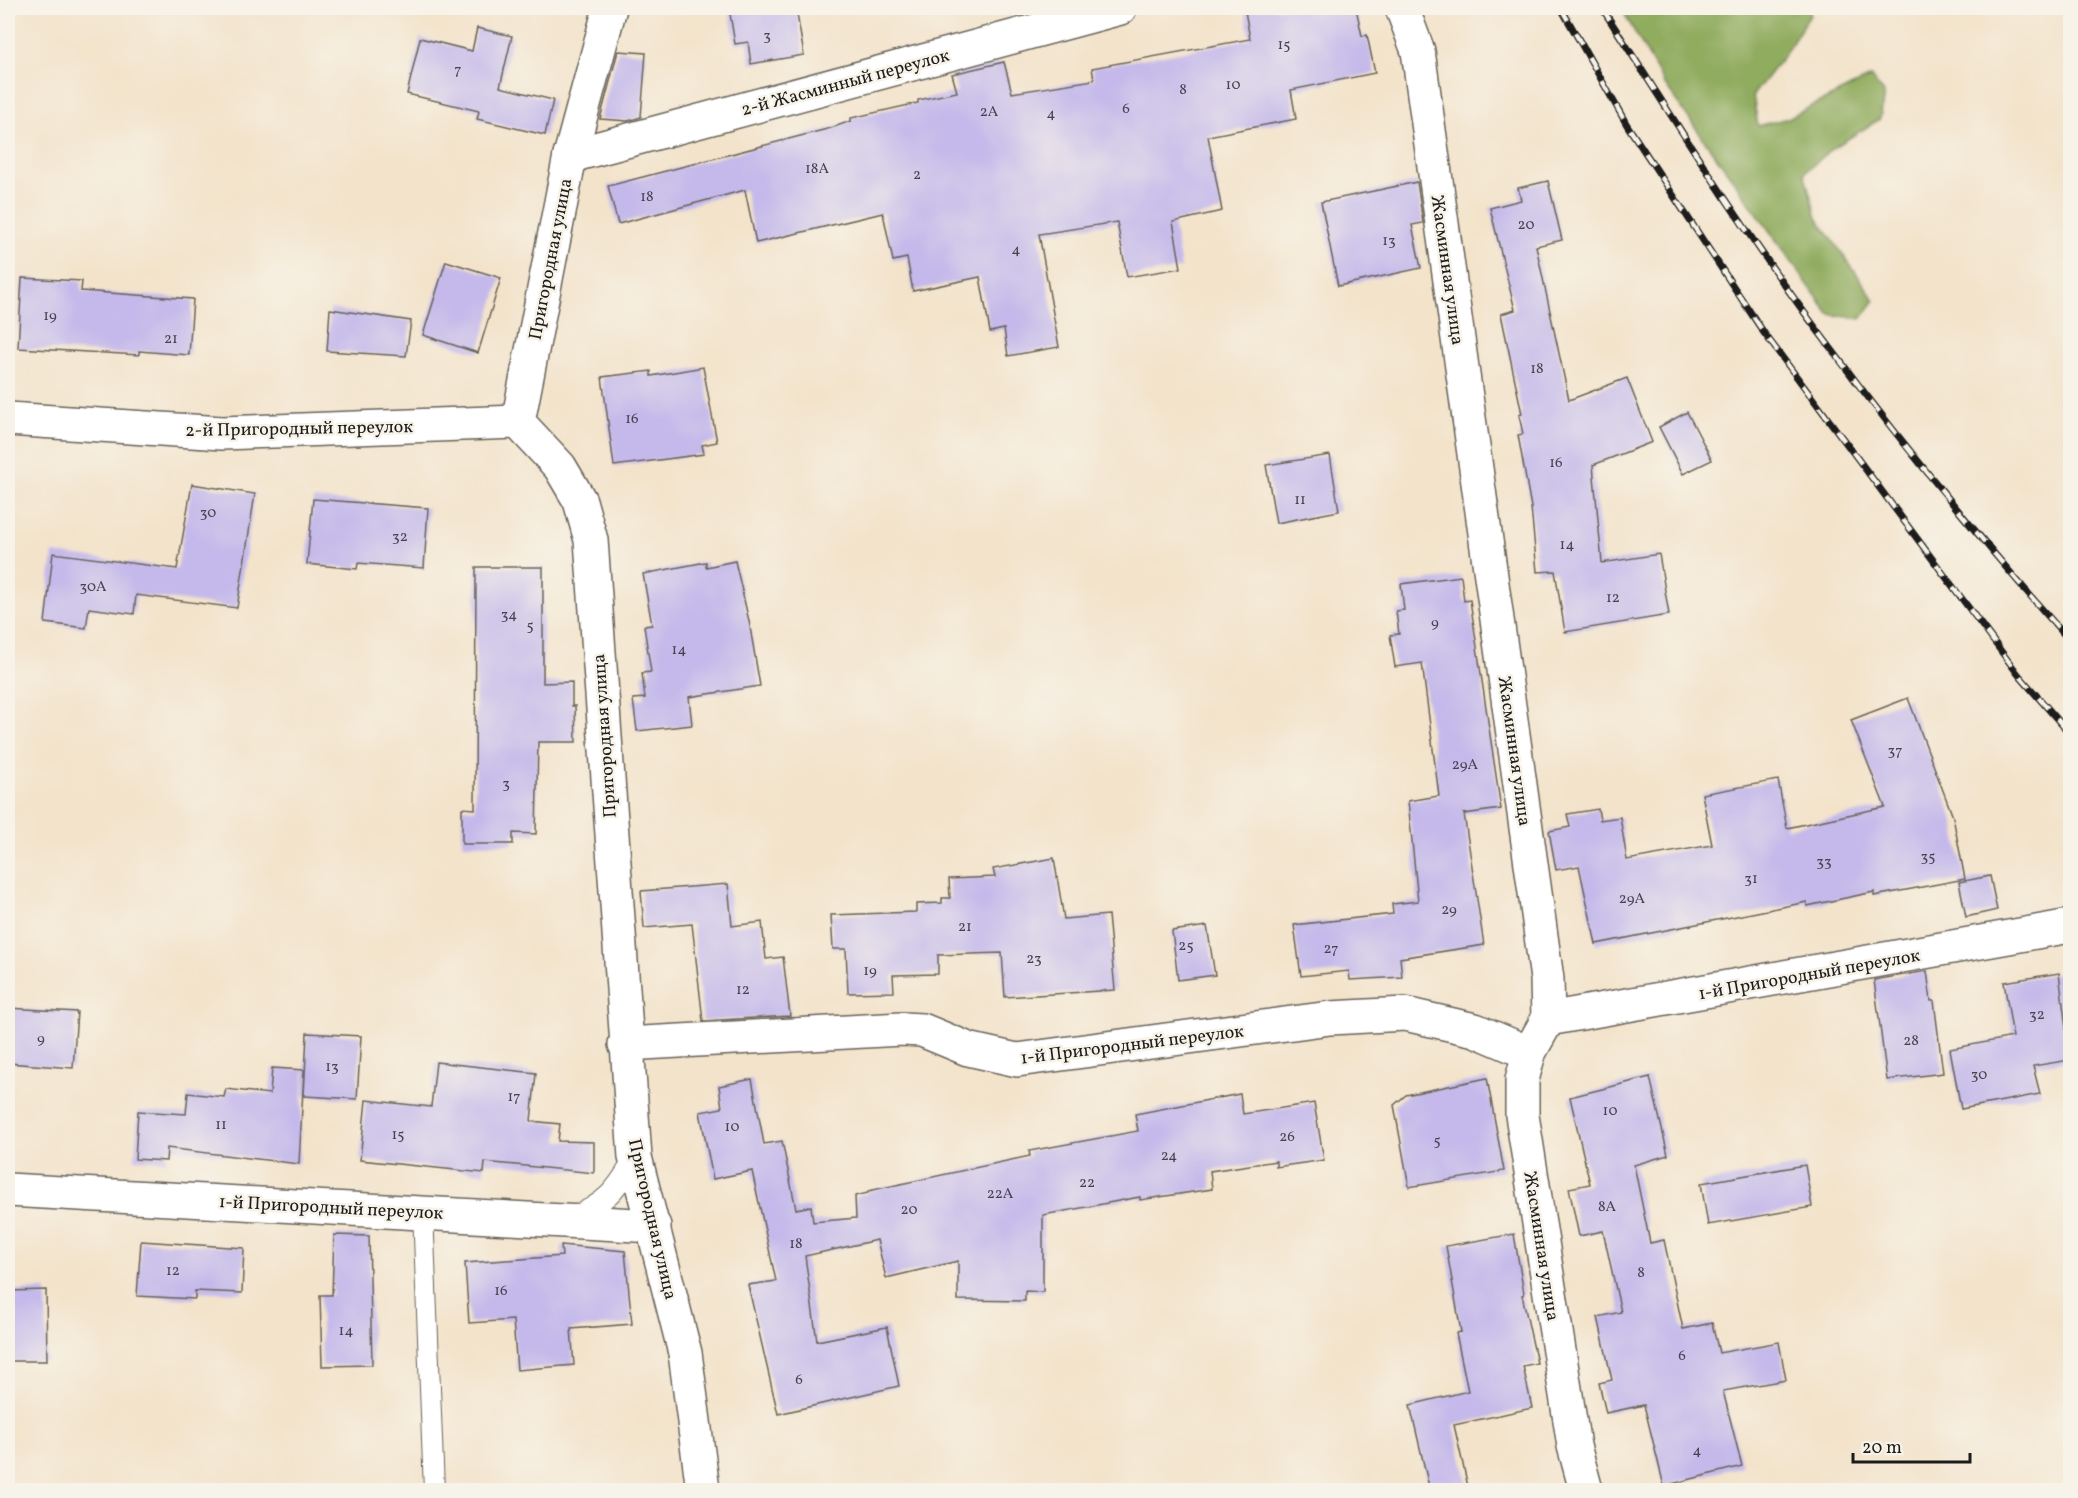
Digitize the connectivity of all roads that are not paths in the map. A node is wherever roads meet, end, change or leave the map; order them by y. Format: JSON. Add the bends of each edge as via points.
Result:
{"nodes":[{"id":1,"x":610,"y":8,"type":"edge"},
{"id":2,"x":1120,"y":8,"type":"edge"},
{"id":3,"x":1402,"y":8,"type":"edge"},
{"id":4,"x":570,"y":156,"type":"junction"},
{"id":5,"x":8,"y":419,"type":"edge"},
{"id":6,"x":518,"y":422,"type":"junction"},
{"id":7,"x":2070,"y":926,"type":"edge"},
{"id":8,"x":1548,"y":1019,"type":"junction"},
{"id":9,"x":624,"y":1044,"type":"junction"},
{"id":10,"x":1529,"y":1053,"type":"junction"},
{"id":11,"x":635,"y":1157,"type":"junction"},
{"id":12,"x":8,"y":1190,"type":"edge"},
{"id":13,"x":423,"y":1211,"type":"junction"},
{"id":14,"x":566,"y":1221,"type":"junction"},
{"id":15,"x":654,"y":1227,"type":"junction"},
{"id":16,"x":434,"y":1491,"type":"edge"},
{"id":17,"x":702,"y":1491,"type":"edge"},
{"id":18,"x":1586,"y":1491,"type":"edge"}],
"edges":[{"from":1,"to":4,"type":"street","name":"Пригородная улица"},
{"from":2,"to":4,"type":"street","name":"2-й Жасминный переулок"},
{"from":3,"to":8,"type":"street","name":"Жасминная улица","via":[[1418,51],[1547,980]]},
{"from":4,"to":6,"type":"street","name":"Пригородная улица"},
{"from":5,"to":6,"type":"street","name":"2-й Пригородный переулок","via":[[222,433]]},
{"from":6,"to":9,"type":"street","name":"Пригородная улица","via":[[560,467],[580,501],[591,540]]},
{"from":7,"to":8,"type":"street","name":"1-й Пригородный переулок"},
{"from":8,"to":10,"type":"street","name":"Жасминная улица"},
{"from":9,"to":10,"type":"street","name":"1-й Пригородный переулок","via":[[902,1029],[922,1030],[968,1048],[1017,1060],[1330,1018],[1405,1014],[1475,1030]]},
{"from":9,"to":11,"type":"street","name":"Пригородная улица"},
{"from":10,"to":18,"type":"street","name":"Жасминная улица","via":[[1522,1080],[1522,1115],[1574,1446]]},
{"from":11,"to":14,"type":"lane","via":[[618,1188],[591,1210]]},
{"from":11,"to":15,"type":"street","name":"Пригородная улица"},
{"from":12,"to":13,"type":"street","name":"1-й Пригородный переулок"},
{"from":13,"to":14,"type":"street","name":"1-й Пригородный переулок"},
{"from":13,"to":16,"type":"lane"},
{"from":14,"to":15,"type":"street","name":"1-й Пригородный переулок"},
{"from":15,"to":17,"type":"street","name":"Пригородная улица","via":[[685,1353]]}]}
